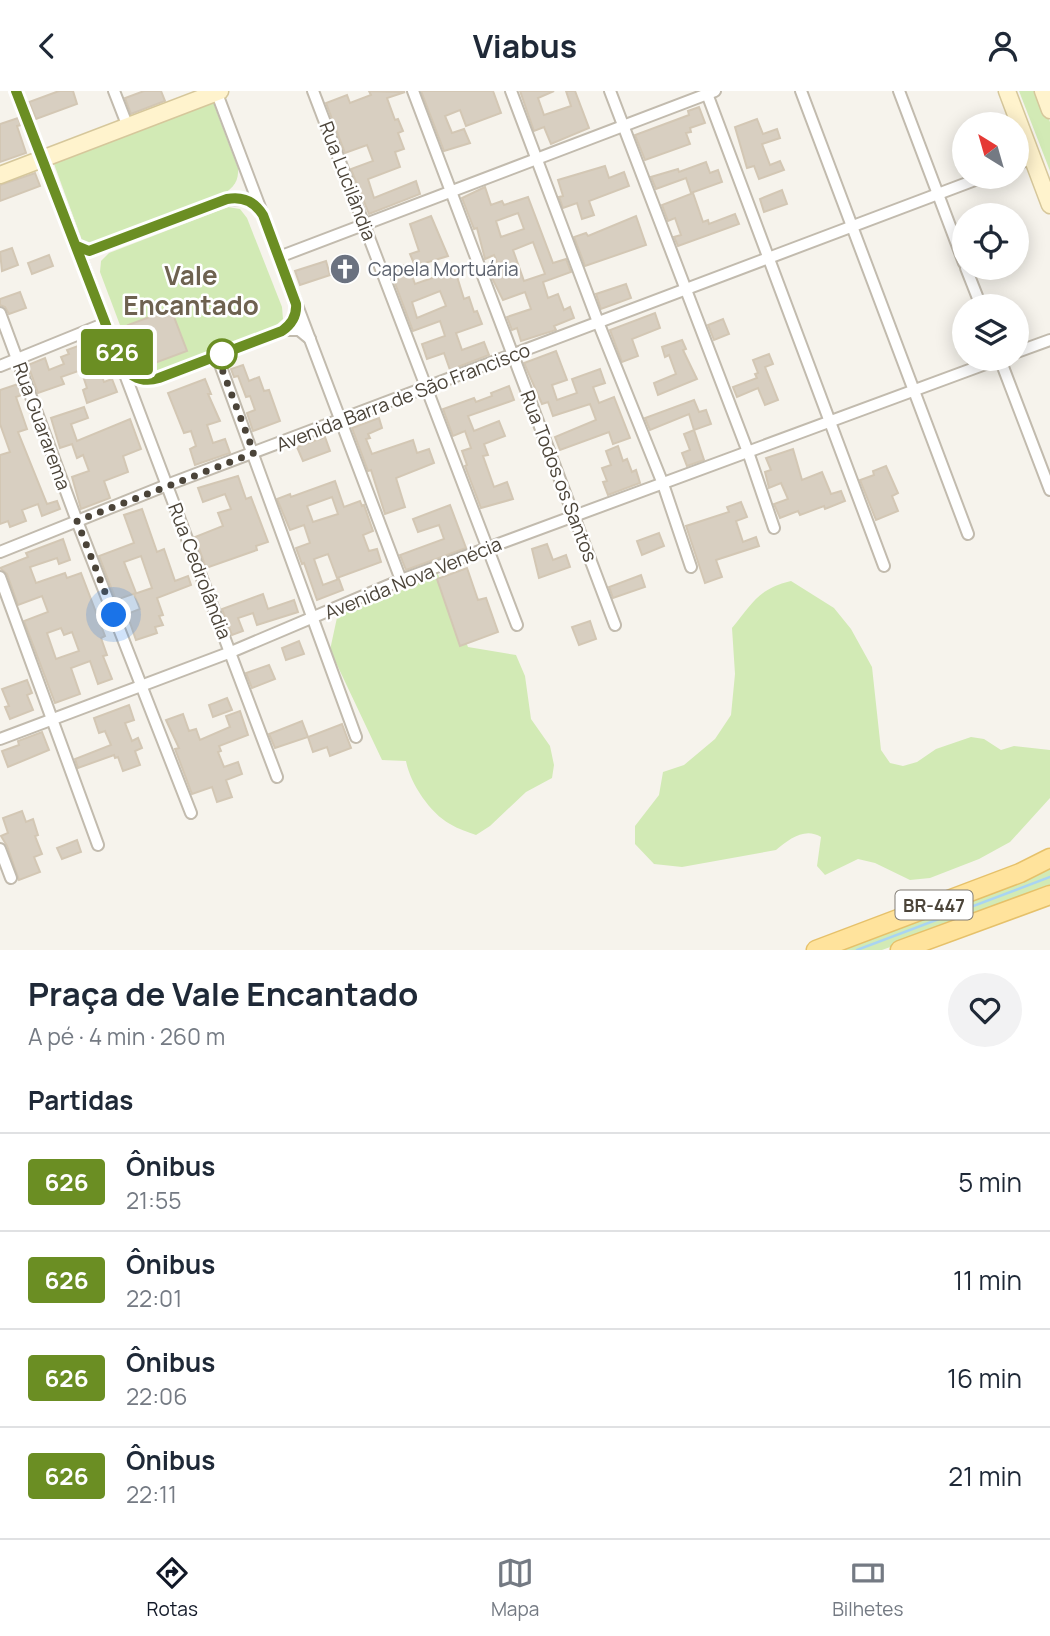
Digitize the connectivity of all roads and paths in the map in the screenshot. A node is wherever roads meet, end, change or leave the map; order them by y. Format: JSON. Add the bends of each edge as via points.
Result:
{"nodes":[{"id":1,"x":16,"y":91,"type":"edge"},
{"id":2,"x":114,"y":91,"type":"edge"},
{"id":3,"x":218,"y":91,"type":"edge"},
{"id":4,"x":313,"y":91,"type":"edge"},
{"id":5,"x":413,"y":91,"type":"edge"},
{"id":6,"x":511,"y":91,"type":"edge"},
{"id":7,"x":610,"y":91,"type":"edge"},
{"id":8,"x":801,"y":91,"type":"edge"},
{"id":9,"x":899,"y":91,"type":"edge"},
{"id":10,"x":1006,"y":91,"type":"edge"},
{"id":11,"x":1043,"y":91,"type":"edge"},
{"id":12,"x":709,"y":92,"type":"edge"},
{"id":13,"x":1050,"y":110,"type":"edge"},
{"id":14,"x":1011,"y":112,"type":"edge"},
{"id":15,"x":128,"y":127,"type":"junction"},
{"id":16,"x":624,"y":127,"type":"junction"},
{"id":17,"x":537,"y":157,"type":"junction"},
{"id":18,"x":43,"y":158,"type":"junction"},
{"id":19,"x":244,"y":165,"type":"junction"},
{"id":20,"x":1029,"y":169,"type":"edge"},
{"id":21,"x":0,"y":175,"type":"edge"},
{"id":22,"x":952,"y":189,"type":"edge"},
{"id":23,"x":451,"y":192,"type":"junction"},
{"id":24,"x":938,"y":194,"type":"junction"},
{"id":25,"x":221,"y":201,"type":"junction"},
{"id":26,"x":1050,"y":205,"type":"edge"},
{"id":27,"x":263,"y":215,"type":"junction"},
{"id":28,"x":365,"y":225,"type":"junction"},
{"id":29,"x":852,"y":226,"type":"junction"},
{"id":30,"x":952,"y":231,"type":"edge"},
{"id":31,"x":75,"y":242,"type":"junction"},
{"id":32,"x":103,"y":246,"type":"junction"},
{"id":33,"x":279,"y":257,"type":"junction"},
{"id":34,"x":767,"y":258,"type":"junction"},
{"id":35,"x":89,"y":277,"type":"junction"},
{"id":36,"x":685,"y":291,"type":"junction"},
{"id":37,"x":296,"y":304,"type":"junction"},
{"id":38,"x":0,"y":313,"type":"edge"},
{"id":39,"x":598,"y":322,"type":"junction"},
{"id":40,"x":106,"y":323,"type":"junction"},
{"id":41,"x":276,"y":334,"type":"junction"},
{"id":42,"x":1050,"y":340,"type":"edge"},
{"id":43,"x":312,"y":342,"type":"junction"},
{"id":44,"x":1029,"y":348,"type":"edge"},
{"id":45,"x":513,"y":355,"type":"junction"},
{"id":46,"x":217,"y":356,"type":"junction"},
{"id":47,"x":19,"y":359,"type":"junction"},
{"id":48,"x":121,"y":364,"type":"junction"},
{"id":49,"x":0,"y":366,"type":"edge"},
{"id":50,"x":967,"y":371,"type":"edge"},
{"id":51,"x":1005,"y":371,"type":"edge"},
{"id":52,"x":427,"y":388,"type":"junction"},
{"id":53,"x":914,"y":390,"type":"junction"},
{"id":54,"x":341,"y":421,"type":"junction"},
{"id":55,"x":828,"y":422,"type":"junction"},
{"id":56,"x":748,"y":452,"type":"junction"},
{"id":57,"x":254,"y":453,"type":"junction"},
{"id":58,"x":663,"y":484,"type":"junction"},
{"id":59,"x":167,"y":485,"type":"junction"},
{"id":60,"x":1050,"y":490,"type":"edge"},
{"id":61,"x":574,"y":515,"type":"junction"},
{"id":62,"x":77,"y":521,"type":"junction"},
{"id":63,"x":774,"y":528,"type":"dead end"},
{"id":64,"x":968,"y":534,"type":"dead end"},
{"id":65,"x":487,"y":548,"type":"junction"},
{"id":66,"x":0,"y":552,"type":"edge"},
{"id":67,"x":884,"y":566,"type":"dead end"},
{"id":68,"x":691,"y":567,"type":"dead end"},
{"id":69,"x":0,"y":577,"type":"edge"},
{"id":70,"x":401,"y":580,"type":"junction"},
{"id":71,"x":314,"y":617,"type":"junction"},
{"id":72,"x":517,"y":625,"type":"dead end"},
{"id":73,"x":615,"y":625,"type":"dead end"},
{"id":74,"x":231,"y":652,"type":"junction"},
{"id":75,"x":141,"y":685,"type":"junction"},
{"id":76,"x":53,"y":719,"type":"junction"},
{"id":77,"x":356,"y":737,"type":"dead end"},
{"id":78,"x":0,"y":739,"type":"edge"},
{"id":79,"x":277,"y":777,"type":"dead end"},
{"id":80,"x":191,"y":813,"type":"dead end"},
{"id":81,"x":98,"y":845,"type":"dead end"},
{"id":82,"x":0,"y":849,"type":"edge"},
{"id":83,"x":1050,"y":858,"type":"edge"},
{"id":84,"x":11,"y":878,"type":"dead end"},
{"id":85,"x":1050,"y":895,"type":"edge"},
{"id":86,"x":816,"y":950,"type":"edge"},
{"id":87,"x":900,"y":950,"type":"edge"}],
"edges":[{"from":1,"to":18,"type":"street","name":"Rua Cedrolândia"},
{"from":2,"to":15,"type":"street"},
{"from":3,"to":15,"type":"main road"},
{"from":3,"to":19,"type":"street"},
{"from":4,"to":28,"type":"street","name":"Rua Lucilândia"},
{"from":5,"to":23,"type":"street","name":"Rua Todos os Santos"},
{"from":6,"to":17,"type":"street"},
{"from":7,"to":16,"type":"street"},
{"from":8,"to":29,"type":"street"},
{"from":9,"to":24,"type":"street"},
{"from":10,"to":14,"type":"main road"},
{"from":11,"to":13,"type":"main road"},
{"from":12,"to":16,"type":"street"},
{"from":12,"to":34,"type":"street"},
{"from":15,"to":18,"type":"main road"},
{"from":16,"to":17,"type":"street"},
{"from":16,"to":36,"type":"street"},
{"from":17,"to":23,"type":"street"},
{"from":17,"to":39,"type":"street"},
{"from":18,"to":21,"type":"main road"},
{"from":18,"to":31,"type":"street","name":"Rua Cedrolândia"},
{"from":19,"to":25,"type":"street","via":[[239,189]]},
{"from":19,"to":27,"type":"street"},
{"from":20,"to":26,"type":"main road"},
{"from":22,"to":24,"type":"street","name":"Avenida Barra de São Francisco"},
{"from":23,"to":28,"type":"street"},
{"from":23,"to":45,"type":"street","name":"Rua Todos os Santos"},
{"from":24,"to":29,"type":"street","name":"Avenida Barra de São Francisco"},
{"from":24,"to":30,"type":"street"},
{"from":25,"to":27,"type":"street","via":[[246,200]]},
{"from":25,"to":32,"type":"street"},
{"from":27,"to":33,"type":"street"},
{"from":28,"to":33,"type":"street"},
{"from":28,"to":52,"type":"street","name":"Rua Lucilândia"},
{"from":29,"to":34,"type":"street","name":"Avenida Barra de São Francisco"},
{"from":29,"to":53,"type":"street"},
{"from":31,"to":32,"type":"street","via":[[85,251]]},
{"from":31,"to":35,"type":"street","name":"Rua Cedrolândia"},
{"from":32,"to":35,"type":"street","via":[[90,258]]},
{"from":33,"to":37,"type":"street"},
{"from":34,"to":36,"type":"street","name":"Avenida Barra de São Francisco"},
{"from":34,"to":55,"type":"street"},
{"from":35,"to":40,"type":"street","name":"Rua Cedrolândia"},
{"from":36,"to":39,"type":"street","name":"Avenida Barra de São Francisco"},
{"from":36,"to":56,"type":"street"},
{"from":37,"to":41,"type":"street","via":[[291,323]]},
{"from":37,"to":43,"type":"street"},
{"from":38,"to":47,"type":"street","name":"Rua Guararema"},
{"from":39,"to":45,"type":"street","name":"Avenida Barra de São Francisco"},
{"from":39,"to":58,"type":"street"},
{"from":40,"to":47,"type":"street"},
{"from":40,"to":48,"type":"street","name":"Rua Cedrolândia"},
{"from":41,"to":43,"type":"street","via":[[299,330]]},
{"from":41,"to":46,"type":"street"},
{"from":42,"to":44,"type":"street"},
{"from":43,"to":54,"type":"street"},
{"from":45,"to":52,"type":"street","name":"Avenida Barra de São Francisco"},
{"from":45,"to":61,"type":"street","name":"Rua Todos os Santos"},
{"from":46,"to":48,"type":"street","via":[[153,380],[134,377]]},
{"from":46,"to":57,"type":"street"},
{"from":47,"to":49,"type":"street"},
{"from":47,"to":62,"type":"street","name":"Rua Guararema"},
{"from":48,"to":59,"type":"street","name":"Rua Cedrolândia"},
{"from":50,"to":53,"type":"street","name":"Avenida Nova Venécia"},
{"from":51,"to":60,"type":"street"},
{"from":52,"to":54,"type":"street","name":"Avenida Barra de São Francisco"},
{"from":52,"to":65,"type":"street","name":"Rua Lucilândia"},
{"from":53,"to":55,"type":"street","name":"Avenida Nova Venécia"},
{"from":53,"to":64,"type":"street"},
{"from":54,"to":57,"type":"street","name":"Avenida Barra de São Francisco"},
{"from":54,"to":70,"type":"street"},
{"from":55,"to":56,"type":"street","name":"Avenida Nova Venécia"},
{"from":55,"to":67,"type":"street"},
{"from":56,"to":58,"type":"street","name":"Avenida Nova Venécia"},
{"from":56,"to":63,"type":"street"},
{"from":57,"to":59,"type":"street","name":"Avenida Barra de São Francisco"},
{"from":57,"to":71,"type":"street"},
{"from":58,"to":61,"type":"street","name":"Avenida Nova Venécia"},
{"from":58,"to":68,"type":"street"},
{"from":59,"to":62,"type":"street","name":"Avenida Barra de São Francisco"},
{"from":59,"to":74,"type":"street","name":"Rua Cedrolândia"},
{"from":61,"to":65,"type":"street","name":"Avenida Nova Venécia"},
{"from":61,"to":73,"type":"street","name":"Rua Todos os Santos"},
{"from":62,"to":66,"type":"street","name":"Avenida Barra de São Francisco"},
{"from":62,"to":75,"type":"street","name":"Rua Guararema"},
{"from":65,"to":70,"type":"street","name":"Avenida Nova Venécia"},
{"from":65,"to":72,"type":"street","name":"Rua Lucilândia"},
{"from":69,"to":76,"type":"street"},
{"from":70,"to":71,"type":"street","name":"Avenida Nova Venécia"},
{"from":71,"to":74,"type":"street","name":"Avenida Nova Venécia"},
{"from":71,"to":77,"type":"street"},
{"from":74,"to":75,"type":"street","name":"Avenida Nova Venécia"},
{"from":74,"to":79,"type":"street","name":"Rua Cedrolândia"},
{"from":75,"to":76,"type":"street","name":"Avenida Nova Venécia"},
{"from":75,"to":80,"type":"street","name":"Rua Guararema"},
{"from":76,"to":78,"type":"street","name":"Avenida Nova Venécia"},
{"from":76,"to":81,"type":"street"},
{"from":82,"to":84,"type":"street"},
{"from":83,"to":86,"type":"main road","number":"BR-447"},
{"from":85,"to":87,"type":"main road","number":"BR-447"}]}
